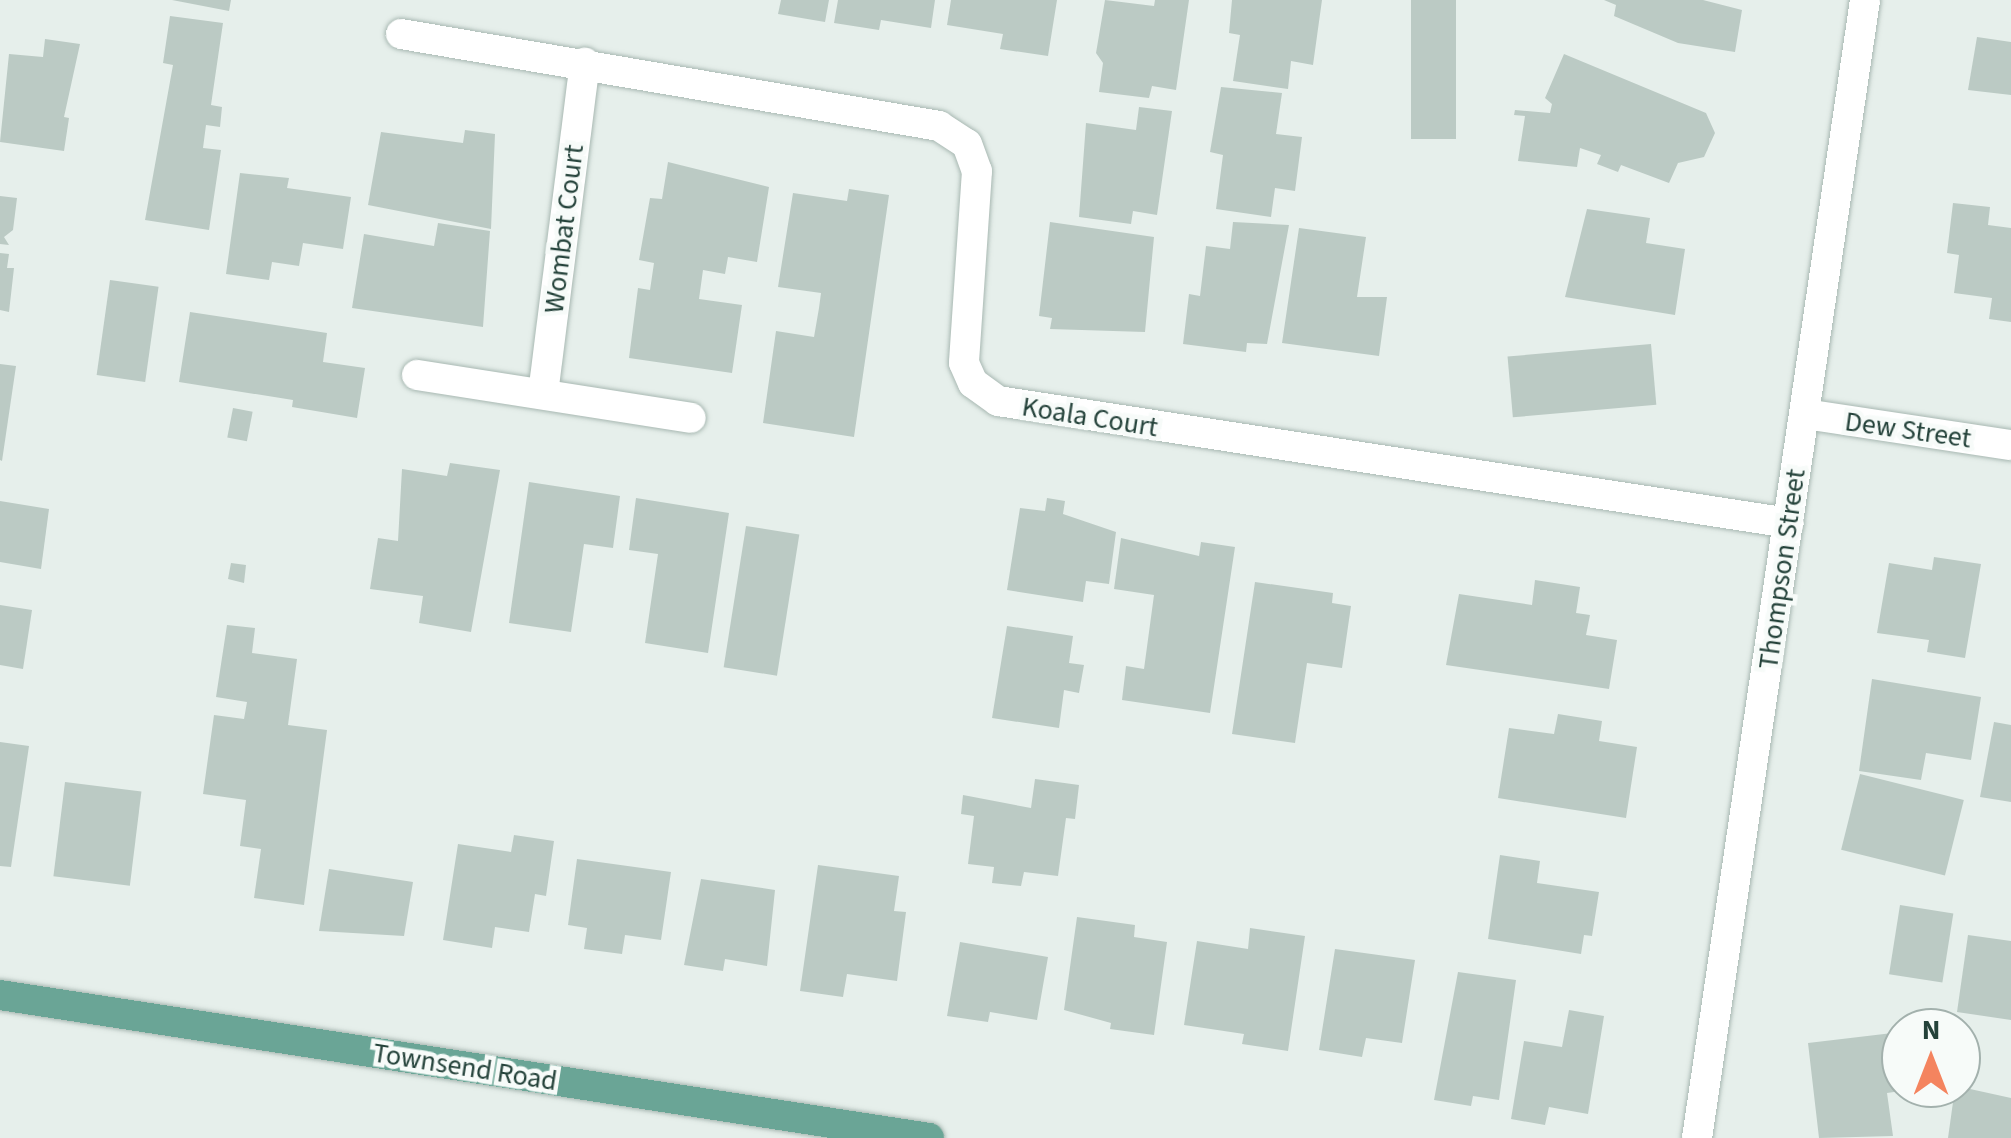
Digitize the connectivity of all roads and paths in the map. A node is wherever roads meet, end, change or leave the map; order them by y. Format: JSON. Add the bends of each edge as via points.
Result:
{"nodes":[{"id":1,"x":1865,"y":0,"type":"edge"},
{"id":2,"x":401,"y":34,"type":"dead end"},
{"id":3,"x":585,"y":63,"type":"junction"},
{"id":4,"x":417,"y":376,"type":"dead end"},
{"id":5,"x":543,"y":394,"type":"junction"},
{"id":6,"x":1805,"y":414,"type":"junction"},
{"id":7,"x":691,"y":418,"type":"dead end"},
{"id":8,"x":2011,"y":445,"type":"edge"},
{"id":9,"x":1789,"y":523,"type":"junction"},
{"id":10,"x":0,"y":995,"type":"edge"},
{"id":11,"x":930,"y":1138,"type":"edge"},
{"id":12,"x":1697,"y":1138,"type":"edge"}],
"edges":[{"from":1,"to":6,"type":"street","name":"Thompson Street"},
{"from":2,"to":3,"type":"street","name":"Koala Court"},
{"from":3,"to":5,"type":"street","name":"Wombat Court"},
{"from":3,"to":9,"type":"street","name":"Koala Court","via":[[905,116],[967,144],[978,200],[964,362],[972,383],[998,401]]},
{"from":4,"to":5,"type":"street"},
{"from":5,"to":7,"type":"street"},
{"from":6,"to":8,"type":"street","name":"Dew Street"},
{"from":6,"to":9,"type":"street","name":"Thompson Street"},
{"from":9,"to":12,"type":"street","name":"Thompson Street"},
{"from":10,"to":11,"type":"main road","name":"Townsend Road"}]}
